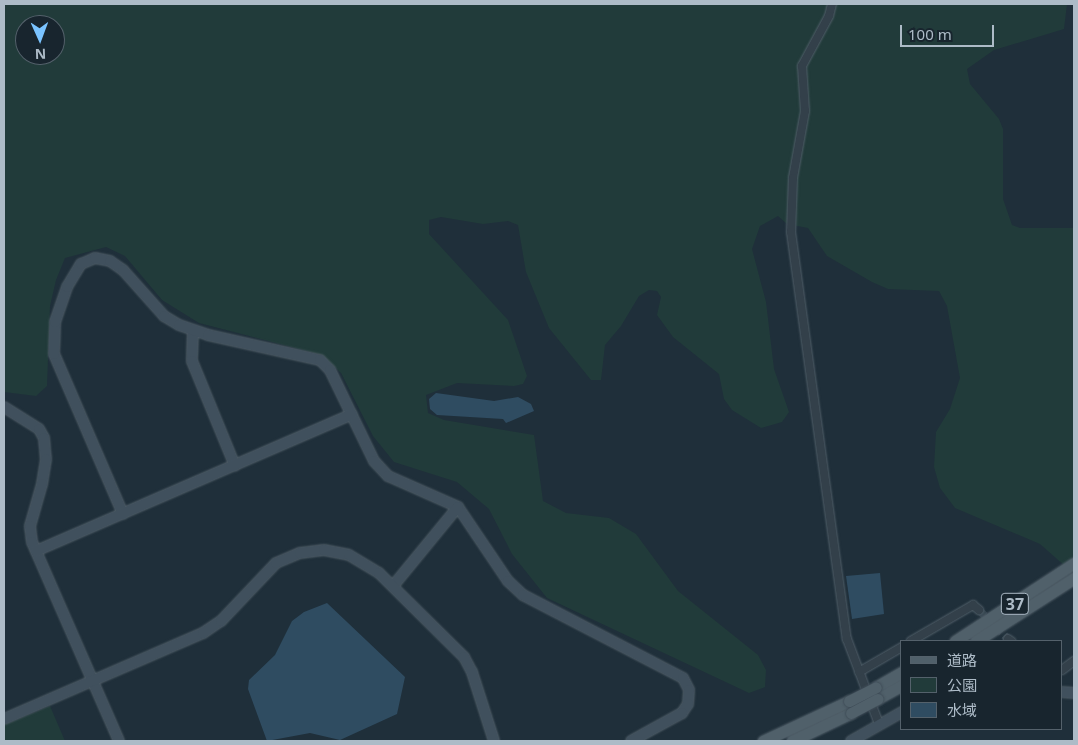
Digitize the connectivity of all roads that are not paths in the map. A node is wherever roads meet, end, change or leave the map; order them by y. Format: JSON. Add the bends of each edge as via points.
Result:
{"nodes":[{"id":1,"x":832,"y":4,"type":"edge"},
{"id":2,"x":193,"y":330,"type":"junction"},
{"id":3,"x":4,"y":407,"type":"edge"},
{"id":4,"x":352,"y":414,"type":"junction"},
{"id":5,"x":234,"y":466,"type":"junction"},
{"id":6,"x":458,"y":507,"type":"junction"},
{"id":7,"x":123,"y":514,"type":"junction"},
{"id":8,"x":36,"y":551,"type":"junction"},
{"id":9,"x":1074,"y":563,"type":"edge"},
{"id":10,"x":1074,"y":578,"type":"edge"},
{"id":11,"x":393,"y":586,"type":"junction"},
{"id":12,"x":979,"y":610,"type":"dead end"},
{"id":13,"x":913,"y":640,"type":"edge"},
{"id":14,"x":957,"y":640,"type":"edge"},
{"id":15,"x":978,"y":640,"type":"edge"},
{"id":16,"x":900,"y":648,"type":"edge"},
{"id":17,"x":1074,"y":661,"type":"edge"},
{"id":18,"x":1063,"y":669,"type":"edge"},
{"id":19,"x":858,"y":672,"type":"junction"},
{"id":20,"x":900,"y":674,"type":"edge"},
{"id":21,"x":93,"y":681,"type":"junction"},
{"id":22,"x":900,"y":686,"type":"edge"},
{"id":23,"x":877,"y":693,"type":"junction"},
{"id":24,"x":850,"y":707,"type":"junction"},
{"id":25,"x":900,"y":713,"type":"edge"},
{"id":26,"x":4,"y":719,"type":"edge"},
{"id":27,"x":879,"y":724,"type":"junction"},
{"id":28,"x":119,"y":741,"type":"edge"},
{"id":29,"x":494,"y":741,"type":"edge"},
{"id":30,"x":631,"y":741,"type":"edge"},
{"id":31,"x":763,"y":741,"type":"edge"},
{"id":32,"x":792,"y":741,"type":"edge"},
{"id":33,"x":851,"y":741,"type":"edge"}],
"edges":[{"from":1,"to":19,"type":"street","via":[[829,16],[802,66],[805,111],[793,178],[791,232],[845,624]]},
{"from":2,"to":4,"type":"street","via":[[320,360],[330,370]]},
{"from":2,"to":5,"type":"street","via":[[192,361]]},
{"from":2,"to":7,"type":"street","via":[[164,316],[123,270],[110,261],[95,258],[81,264],[72,275],[59,308],[53,338],[54,354]]},
{"from":3,"to":8,"type":"street","via":[[39,429],[44,438],[46,459],[30,526]]},
{"from":4,"to":5,"type":"street"},
{"from":4,"to":6,"type":"street","via":[[374,461],[388,476]]},
{"from":5,"to":7,"type":"street"},
{"from":6,"to":11,"type":"street"},
{"from":6,"to":30,"type":"street","via":[[508,581],[523,595],[683,678],[689,690],[688,704],[682,713]]},
{"from":7,"to":8,"type":"street"},
{"from":8,"to":21,"type":"street"},
{"from":9,"to":14,"type":"main road","number":"37"},
{"from":10,"to":15,"type":"main road","number":"37"},
{"from":11,"to":21,"type":"street","via":[[369,566],[348,555],[324,550],[291,556],[270,568],[212,627]]},
{"from":11,"to":29,"type":"street","via":[[464,657]]},
{"from":12,"to":13,"type":"street","via":[[973,605]]},
{"from":16,"to":19,"type":"street"},
{"from":17,"to":18,"type":"street"},
{"from":19,"to":27,"type":"street"},
{"from":20,"to":23,"type":"main road"},
{"from":21,"to":26,"type":"street"},
{"from":21,"to":28,"type":"street"},
{"from":22,"to":23,"type":"main road"},
{"from":23,"to":24,"type":"main road","bridge":true},
{"from":24,"to":31,"type":"main road"},
{"from":24,"to":32,"type":"main road"},
{"from":25,"to":27,"type":"street"},
{"from":27,"to":33,"type":"street"}]}
